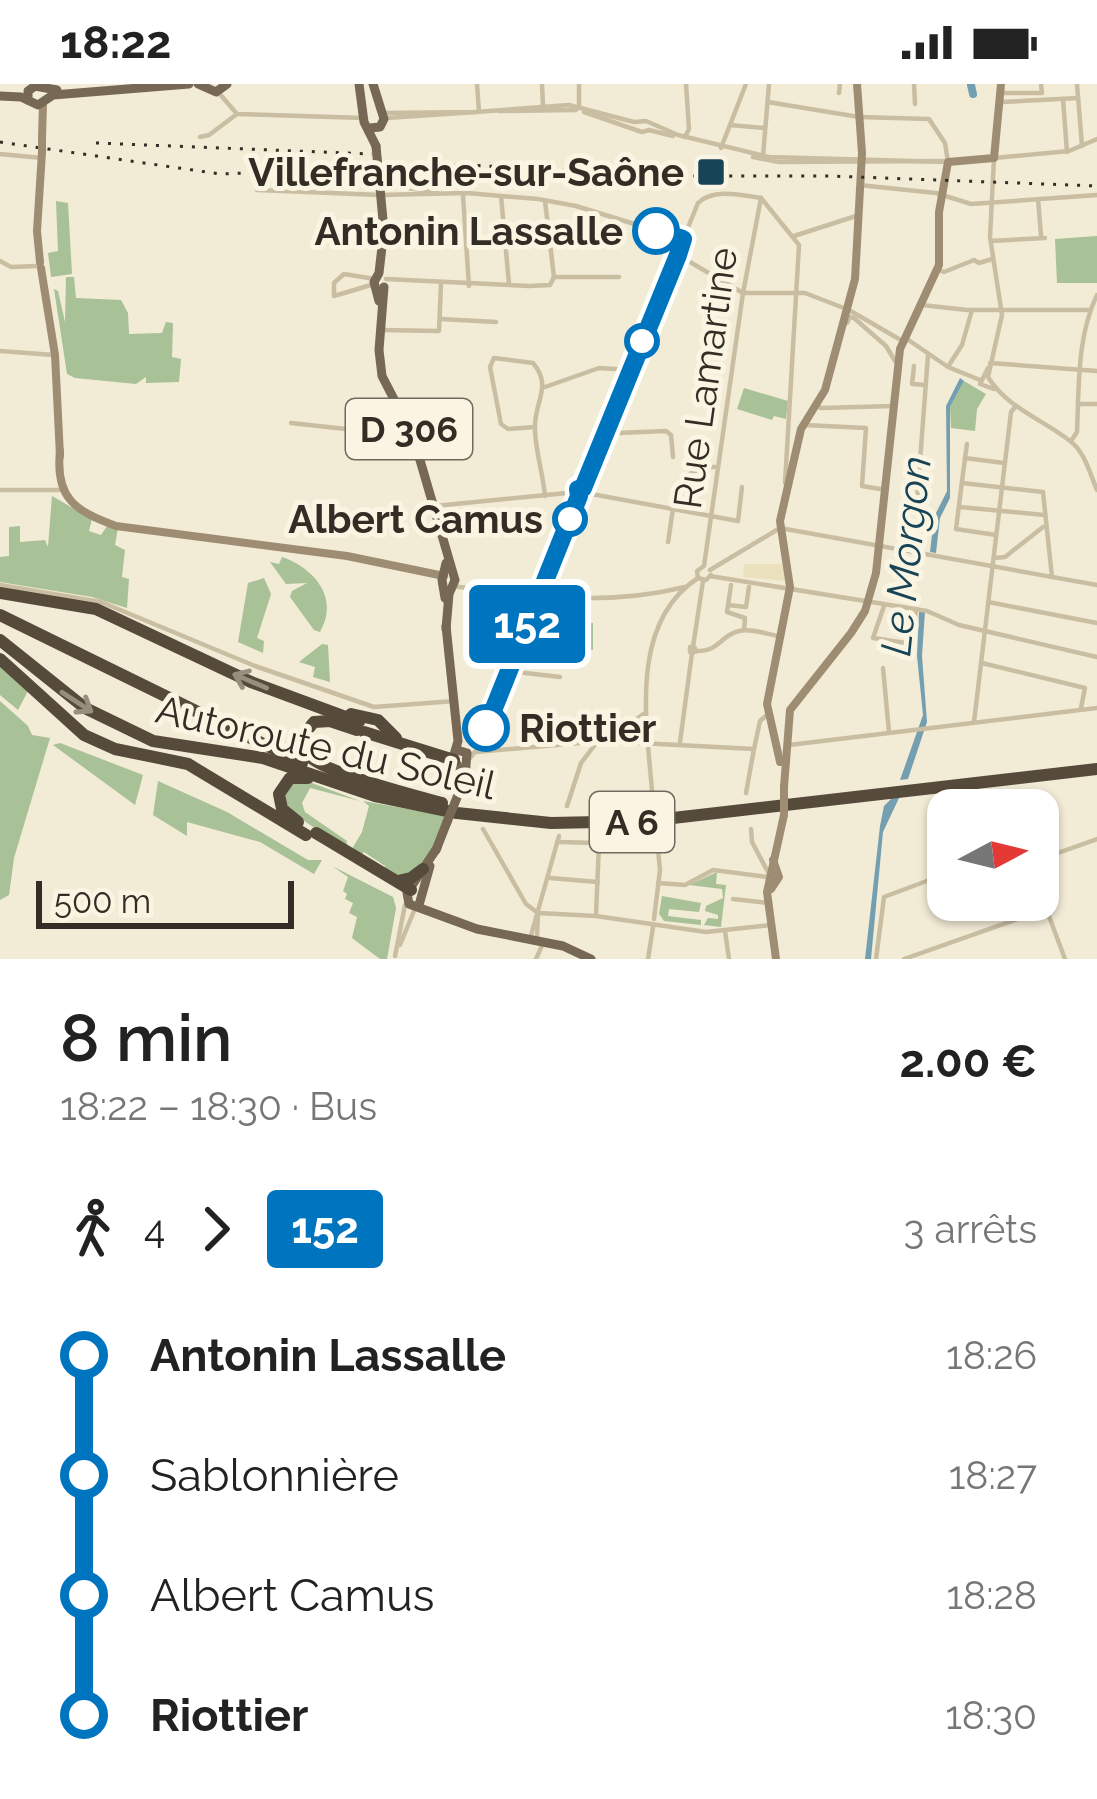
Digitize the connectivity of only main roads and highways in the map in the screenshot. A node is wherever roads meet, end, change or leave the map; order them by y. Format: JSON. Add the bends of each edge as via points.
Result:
{"nodes":[{"id":1,"x":128,"y":84,"type":"edge"},
{"id":2,"x":359,"y":84,"type":"edge"},
{"id":3,"x":373,"y":84,"type":"edge"},
{"id":4,"x":199,"y":85,"type":"edge"},
{"id":5,"x":223,"y":88,"type":"edge"},
{"id":6,"x":36,"y":93,"type":"edge"},
{"id":7,"x":0,"y":95,"type":"edge"},
{"id":8,"x":375,"y":119,"type":"junction"},
{"id":9,"x":0,"y":589,"type":"edge"},
{"id":10,"x":0,"y":615,"type":"edge"},
{"id":11,"x":0,"y":640,"type":"edge"},
{"id":12,"x":0,"y":659,"type":"edge"},
{"id":13,"x":337,"y":713,"type":"junction"},
{"id":14,"x":362,"y":727,"type":"junction"},
{"id":15,"x":396,"y":738,"type":"junction"},
{"id":16,"x":465,"y":754,"type":"junction"},
{"id":17,"x":1097,"y":766,"type":"edge"},
{"id":18,"x":901,"y":789,"type":"junction"},
{"id":19,"x":443,"y":803,"type":"junction"},
{"id":20,"x":481,"y":823,"type":"junction"},
{"id":21,"x":311,"y":834,"type":"junction"},
{"id":22,"x":437,"y":848,"type":"junction"},
{"id":23,"x":422,"y":869,"type":"junction"},
{"id":24,"x":395,"y":881,"type":"junction"},
{"id":25,"x":414,"y":897,"type":"junction"},
{"id":26,"x":590,"y":958,"type":"edge"}],
"edges":[{"from":1,"to":6,"type":"main road"},
{"from":2,"to":8,"type":"main road","number":"D 306"},
{"from":3,"to":8,"type":"main road","number":"D 306"},
{"from":4,"to":5,"type":"main road"},
{"from":4,"to":6,"type":"main road"},
{"from":6,"to":7,"type":"main road"},
{"from":8,"to":16,"type":"main road","number":"D 306","bridge":true,"via":[[384,229],[382,376],[413,436],[442,529],[446,628]]},
{"from":13,"to":9,"type":"highway","one_way":true,"via":[[96,609]]},
{"from":10,"to":19,"type":"highway","name":"Autoroute du Soleil","number":"A 6","via":[[299,762]]},
{"from":11,"to":20,"type":"highway","name":"Autoroute du Soleil","number":"A 6","one_way":true,"via":[[71,700],[143,738],[263,758]]},
{"from":12,"to":21,"type":"highway","via":[[90,738],[194,767]]},
{"from":13,"to":14,"type":"highway"},
{"from":13,"to":15,"type":"highway","via":[[378,720]]},
{"from":14,"to":15,"type":"highway"},
{"from":14,"to":16,"type":"highway"},
{"from":14,"to":19,"type":"highway","via":[[314,722],[304,748],[333,769]]},
{"from":15,"to":16,"type":"highway"},
{"from":16,"to":22,"type":"main road","number":"D 306","bridge":true},
{"from":17,"to":18,"type":"highway","name":"Autoroute du Soleil","number":"A 6"},
{"from":18,"to":19,"type":"highway","name":"Autoroute du Soleil","number":"A 6","via":[[604,816]]},
{"from":18,"to":20,"type":"highway","name":"Autoroute du Soleil","number":"A 6","via":[[631,822]]},
{"from":20,"to":21,"type":"highway","via":[[290,778],[279,804]]},
{"from":21,"to":24,"type":"highway"},
{"from":21,"to":25,"type":"highway"},
{"from":22,"to":23,"type":"main road","number":"D 306"},
{"from":22,"to":25,"type":"main road","number":"D 306"},
{"from":23,"to":24,"type":"highway"},
{"from":23,"to":25,"type":"main road","number":"D 306"},
{"from":24,"to":25,"type":"highway"},
{"from":25,"to":26,"type":"main road","via":[[470,924],[574,946]]}]}
